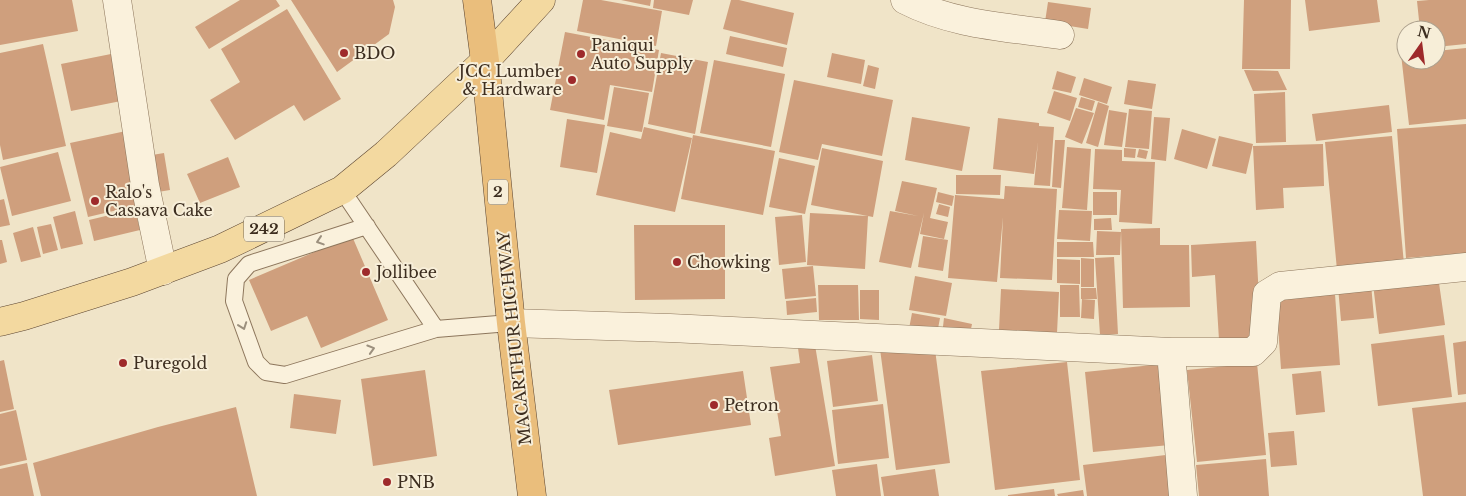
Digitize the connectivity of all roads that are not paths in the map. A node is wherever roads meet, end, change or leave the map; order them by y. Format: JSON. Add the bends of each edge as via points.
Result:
{"nodes":[{"id":1,"x":117,"y":0,"type":"edge"},
{"id":2,"x":478,"y":0,"type":"edge"},
{"id":3,"x":541,"y":0,"type":"edge"},
{"id":4,"x":905,"y":0,"type":"edge"},
{"id":5,"x":1060,"y":35,"type":"dead end"},
{"id":6,"x":485,"y":61,"type":"junction"},
{"id":7,"x":342,"y":190,"type":"junction"},
{"id":8,"x":367,"y":226,"type":"junction"},
{"id":9,"x":1466,"y":267,"type":"edge"},
{"id":10,"x":163,"y":271,"type":"junction"},
{"id":11,"x":0,"y":322,"type":"edge"},
{"id":12,"x":510,"y":324,"type":"junction"},
{"id":13,"x":436,"y":329,"type":"junction"},
{"id":14,"x":1171,"y":352,"type":"junction"},
{"id":15,"x":532,"y":496,"type":"edge"},
{"id":16,"x":1183,"y":496,"type":"edge"}],
"edges":[{"from":1,"to":10,"type":"street","via":[[145,185]]},
{"from":2,"to":6,"type":"highway","name":"MACARTHUR HIGHWAY","number":"2"},
{"from":3,"to":6,"type":"main road","number":"242"},
{"from":4,"to":5,"type":"street","via":[[958,20]]},
{"from":6,"to":7,"type":"main road","number":"242","via":[[386,154]]},
{"from":6,"to":12,"type":"highway","name":"MACARTHUR HIGHWAY","number":"2"},
{"from":7,"to":8,"type":"lane"},
{"from":7,"to":10,"type":"main road","number":"242","via":[[220,249]]},
{"from":8,"to":13,"type":"lane"},
{"from":8,"to":13,"type":"lane","one_way":true,"via":[[248,264],[236,278],[234,301],[256,362],[266,372],[285,375]]},
{"from":9,"to":14,"type":"street","via":[[1280,286],[1267,294],[1263,342],[1253,352]]},
{"from":10,"to":11,"type":"main road","number":"242"},
{"from":12,"to":13,"type":"lane"},
{"from":12,"to":14,"type":"street","via":[[670,328]]},
{"from":12,"to":15,"type":"highway","name":"MACARTHUR HIGHWAY","number":"2"},
{"from":14,"to":16,"type":"street"}]}
